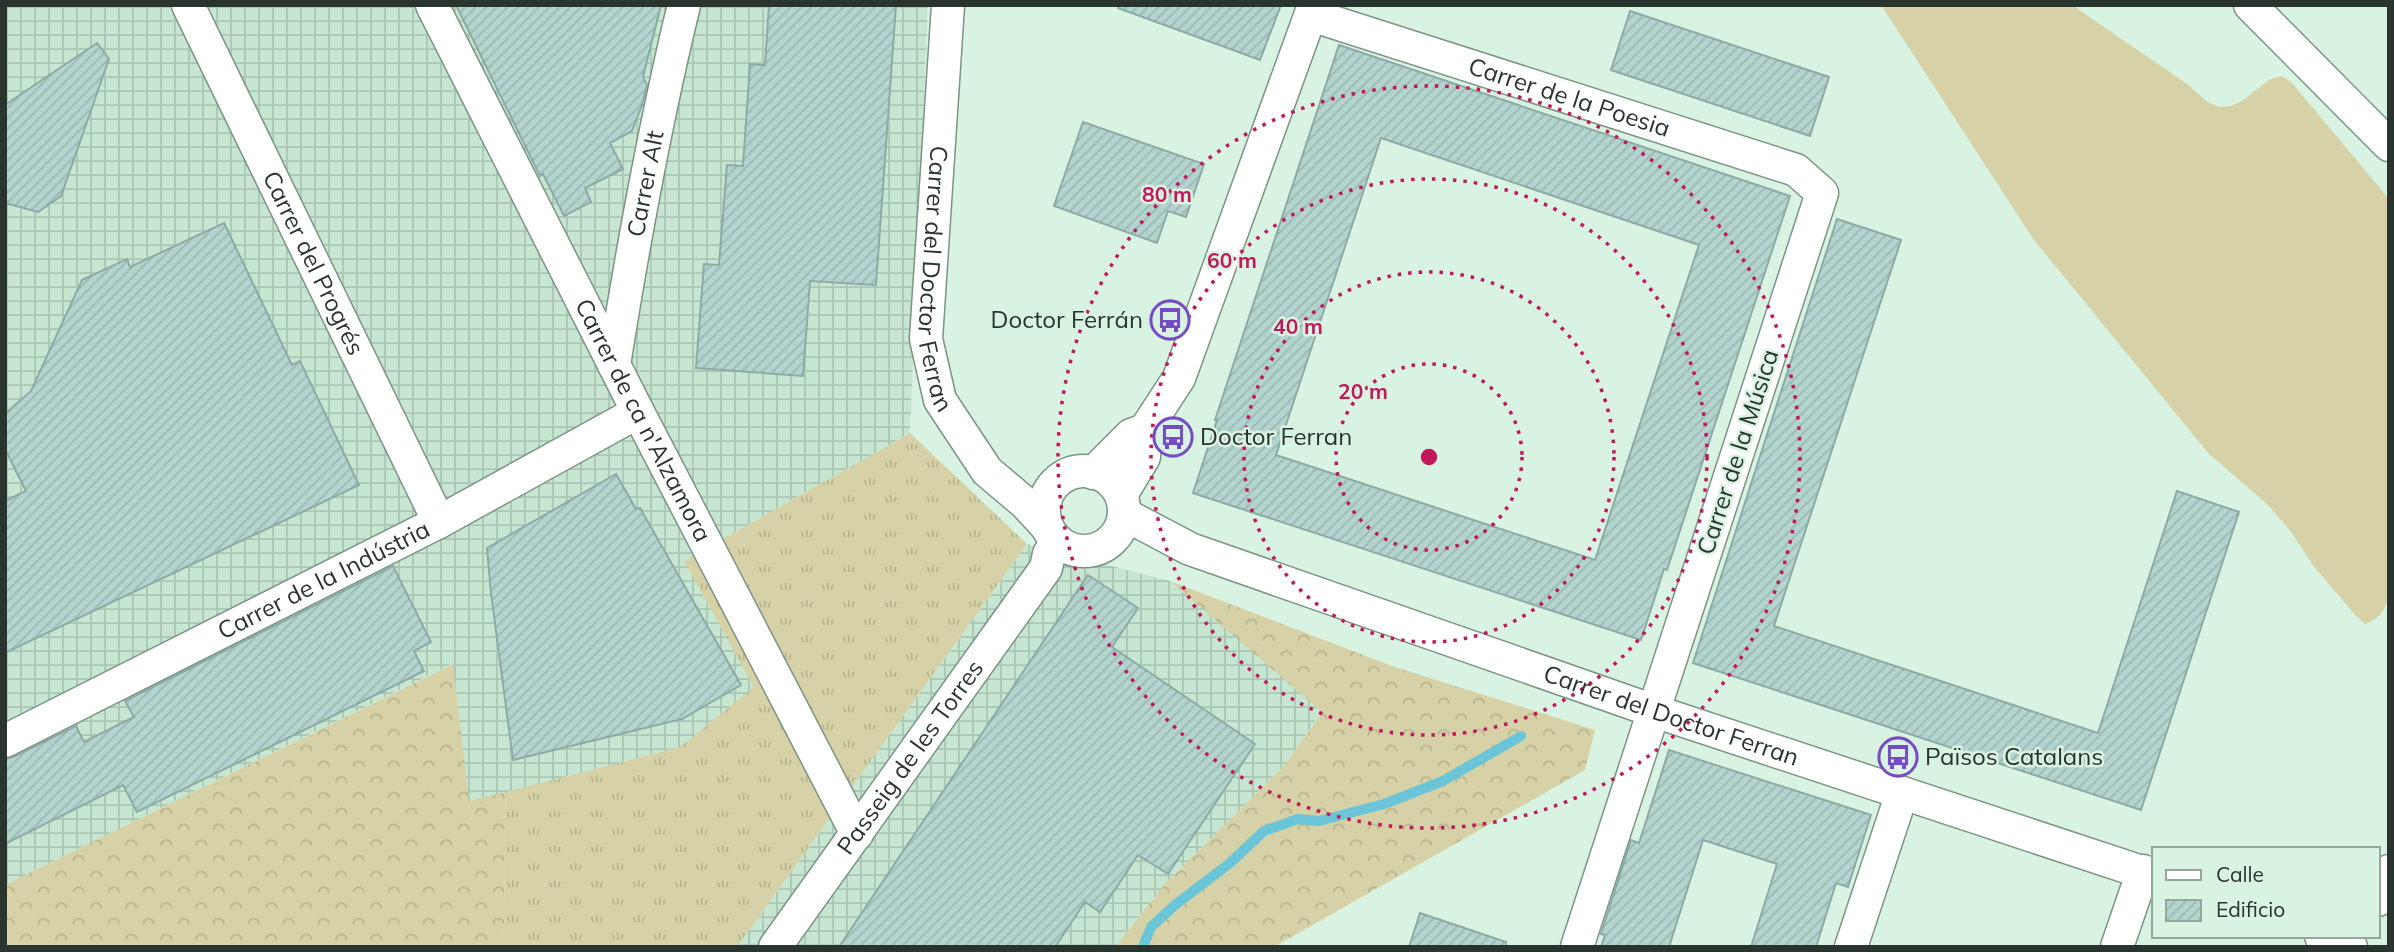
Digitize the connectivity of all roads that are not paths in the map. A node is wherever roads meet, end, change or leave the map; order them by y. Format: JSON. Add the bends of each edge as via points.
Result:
{"nodes":[{"id":1,"x":188,"y":5,"type":"edge"},
{"id":2,"x":432,"y":5,"type":"edge"},
{"id":3,"x":684,"y":5,"type":"edge"},
{"id":4,"x":948,"y":5,"type":"edge"},
{"id":5,"x":2250,"y":5,"type":"edge"},
{"id":6,"x":1312,"y":10,"type":"edge"},
{"id":7,"x":2389,"y":145,"type":"edge"},
{"id":8,"x":1822,"y":193,"type":"joint"},
{"id":9,"x":614,"y":365,"type":"junction"},
{"id":10,"x":638,"y":412,"type":"junction"},
{"id":11,"x":1145,"y":430,"type":"junction"},
{"id":12,"x":1093,"y":473,"type":"junction"},
{"id":13,"x":1055,"y":483,"type":"junction"},
{"id":14,"x":1006,"y":487,"type":"junction"},
{"id":15,"x":1119,"y":515,"type":"junction"},
{"id":16,"x":439,"y":522,"type":"junction"},
{"id":17,"x":1057,"y":547,"type":"junction"},
{"id":18,"x":1654,"y":711,"type":"junction"},
{"id":19,"x":5,"y":741,"type":"edge"},
{"id":20,"x":1902,"y":793,"type":"junction"},
{"id":21,"x":857,"y":834,"type":"junction"},
{"id":22,"x":2389,"y":871,"type":"edge"},
{"id":23,"x":2149,"y":873,"type":"edge"},
{"id":24,"x":2380,"y":895,"type":"edge"},
{"id":25,"x":2326,"y":938,"type":"edge"},
{"id":26,"x":775,"y":947,"type":"edge"},
{"id":27,"x":1577,"y":947,"type":"edge"},
{"id":28,"x":1851,"y":947,"type":"edge"},
{"id":29,"x":2117,"y":947,"type":"edge"},
{"id":30,"x":2351,"y":947,"type":"edge"}],
"edges":[{"from":1,"to":16,"type":"street","name":"Carrer del Progrés"},
{"from":2,"to":9,"type":"street","name":"Carrer de ca n'Alzamora"},
{"from":3,"to":9,"type":"street","name":"Carrer Alt"},
{"from":4,"to":14,"type":"street","name":"Carrer del Doctor Ferran","via":[[926,339],[940,400],[987,471]]},
{"from":5,"to":7,"type":"street"},
{"from":6,"to":8,"type":"street","name":"Carrer de la Poesia","via":[[1796,170]]},
{"from":6,"to":11,"type":"street","via":[[1179,378]]},
{"from":8,"to":18,"type":"street","name":"Carrer de la Música"},
{"from":9,"to":10,"type":"street","name":"Carrer de ca n'Alzamora"},
{"from":10,"to":16,"type":"street","name":"Carrer de la Indústria"},
{"from":10,"to":21,"type":"street","name":"Carrer de ca n'Alzamora"},
{"from":11,"to":12,"type":"street","via":[[1131,435]]},
{"from":11,"to":15,"type":"street","via":[[1144,457]]},
{"from":12,"to":13,"type":"street","via":[[1083,471]]},
{"from":12,"to":15,"type":"street","via":[[1112,482]]},
{"from":13,"to":14,"type":"street"},
{"from":13,"to":17,"type":"street","via":[[1044,513]]},
{"from":14,"to":17,"type":"street","name":"Carrer del Doctor Ferran","via":[[1026,504]]},
{"from":15,"to":17,"type":"street","via":[[1101,547],[1086,551]]},
{"from":15,"to":18,"type":"street","name":"Carrer del Doctor Ferran","via":[[1190,549]]},
{"from":16,"to":19,"type":"street","name":"Carrer de la Indústria"},
{"from":17,"to":21,"type":"street","name":"Passeig de les Torres"},
{"from":18,"to":20,"type":"street","name":"Carrer del Doctor Ferran"},
{"from":18,"to":27,"type":"street","name":"Carrer de la Música"},
{"from":20,"to":23,"type":"street","name":"Carrer del Doctor Ferran"},
{"from":20,"to":28,"type":"street"},
{"from":21,"to":26,"type":"street","name":"Passeig de les Torres"},
{"from":22,"to":24,"type":"street"},
{"from":23,"to":29,"type":"street"},
{"from":25,"to":30,"type":"street"}]}
